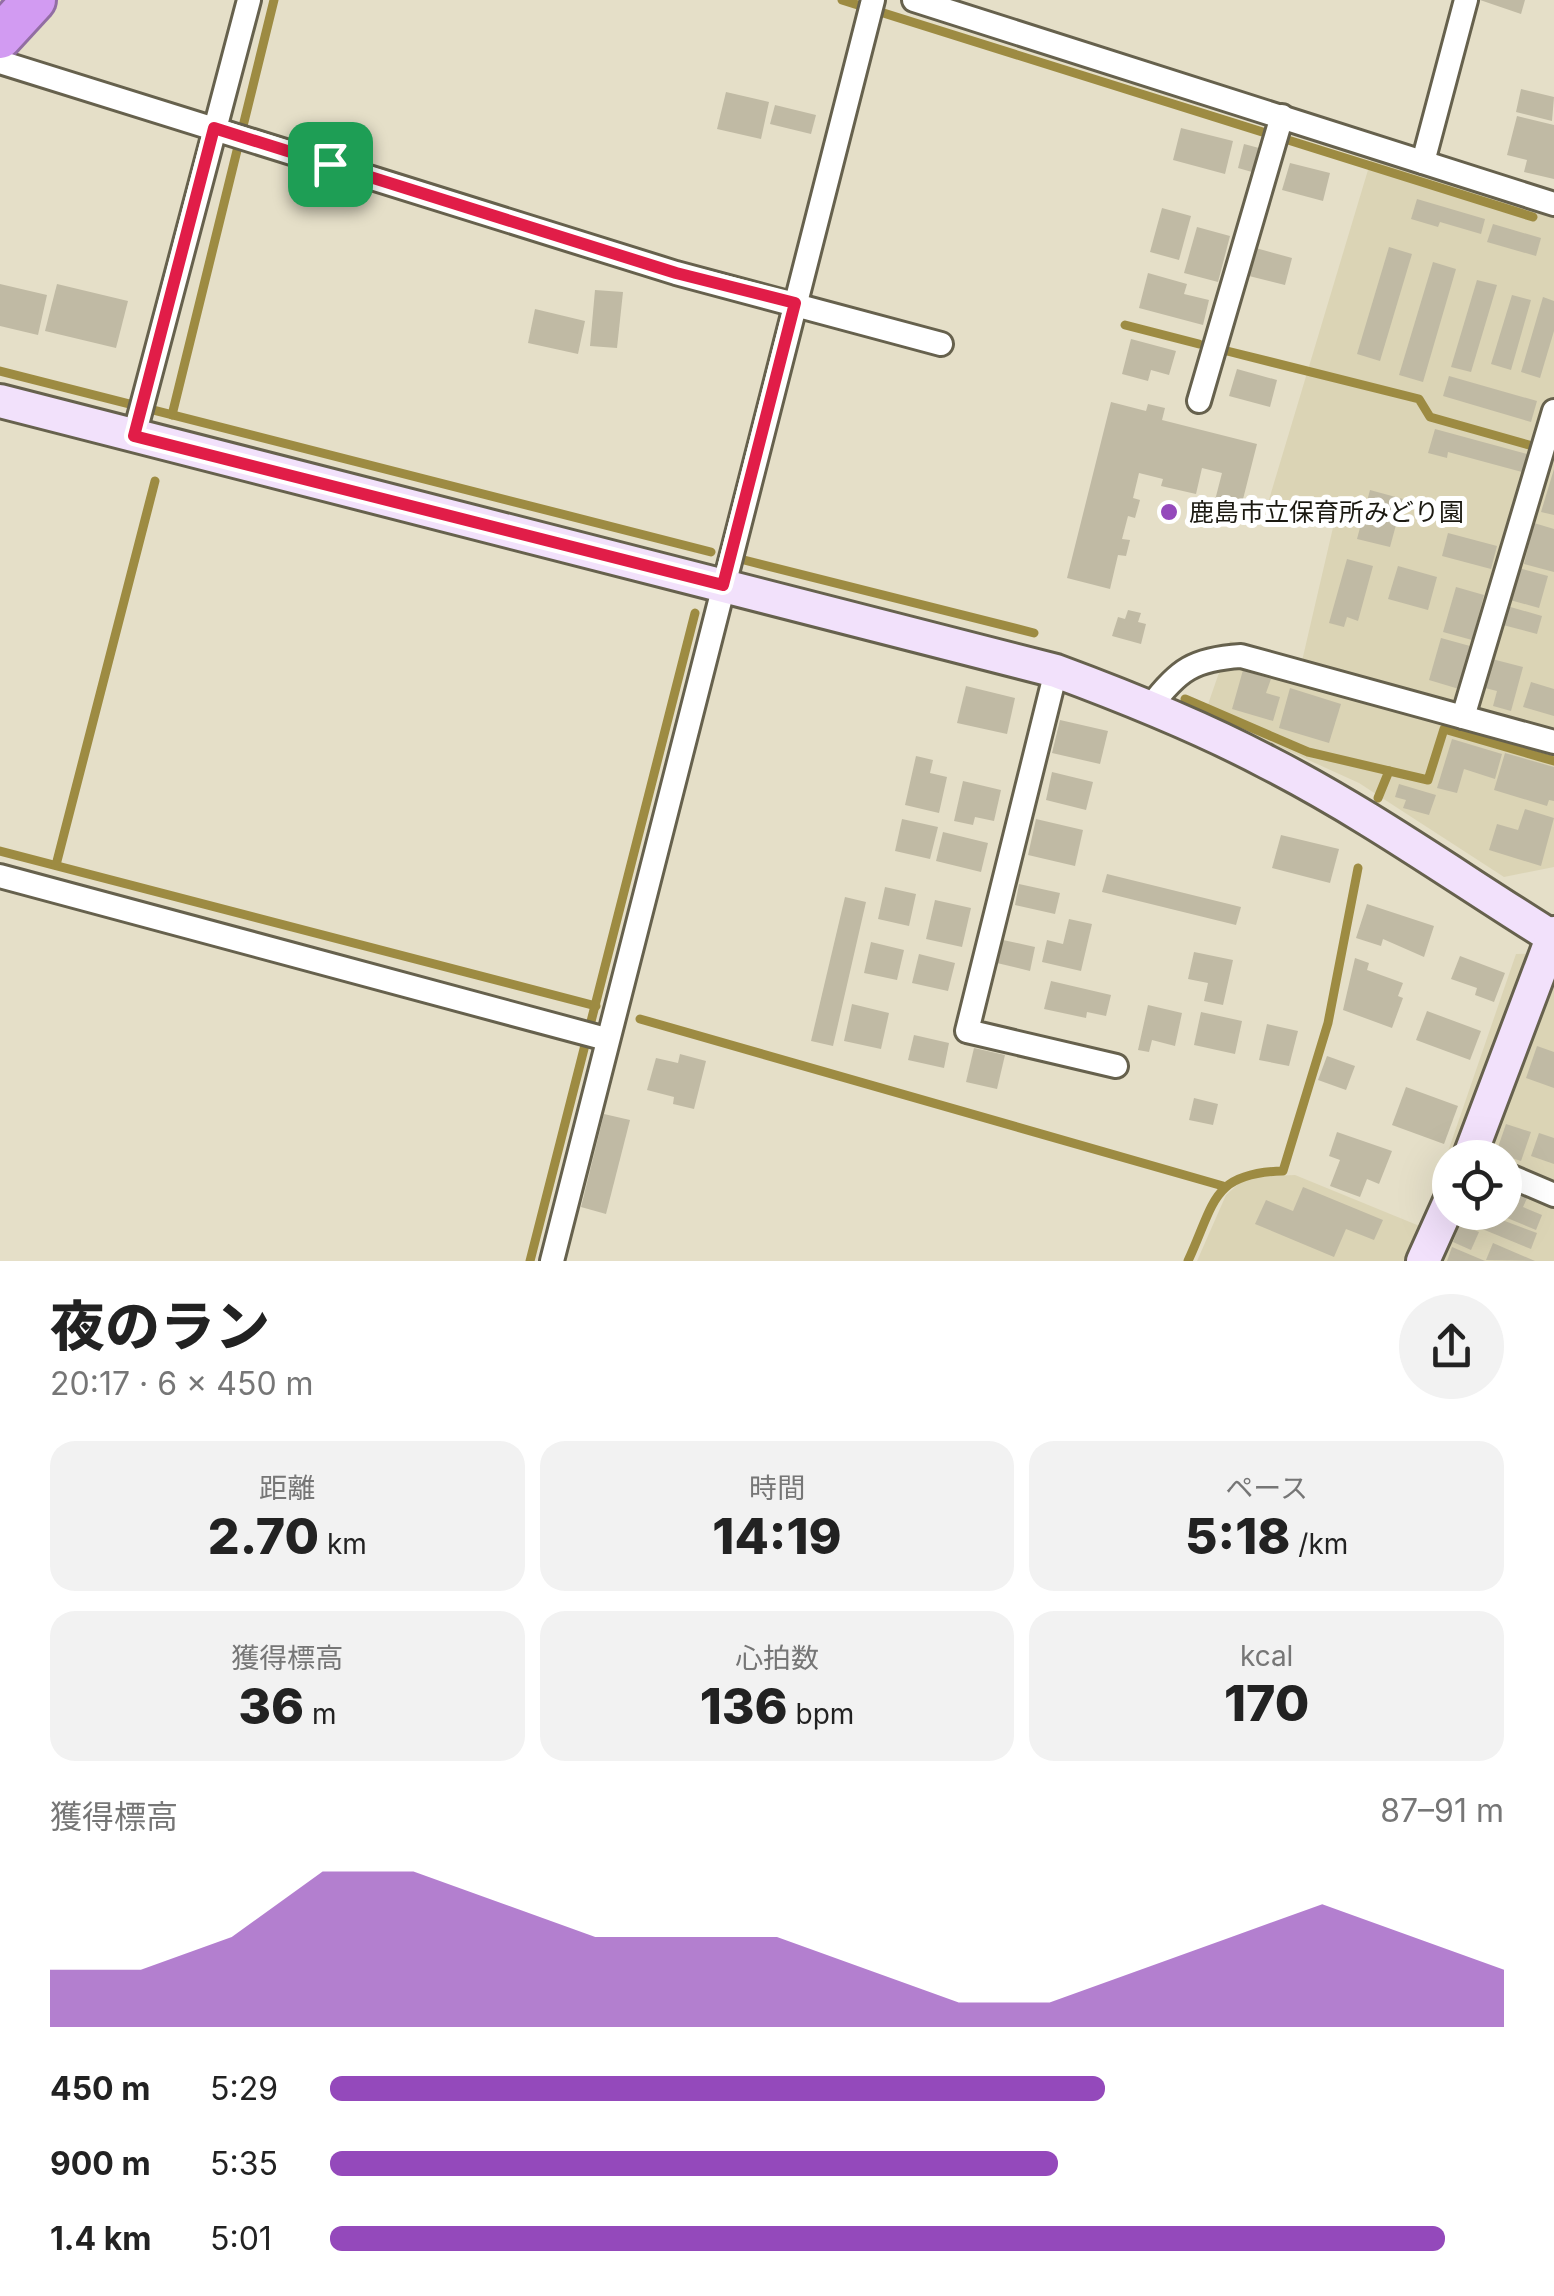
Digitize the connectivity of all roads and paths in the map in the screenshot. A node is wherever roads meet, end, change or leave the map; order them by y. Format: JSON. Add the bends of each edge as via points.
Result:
{"nodes":[{"id":1,"x":34,"y":0,"type":"edge"},
{"id":2,"x":249,"y":0,"type":"edge"},
{"id":3,"x":914,"y":0,"type":"edge"},
{"id":4,"x":1466,"y":0,"type":"edge"},
{"id":5,"x":870,"y":10,"type":"edge"},
{"id":6,"x":0,"y":37,"type":"edge"},
{"id":7,"x":0,"y":62,"type":"edge"},
{"id":8,"x":1282,"y":116,"type":"junction"},
{"id":9,"x":214,"y":128,"type":"junction"},
{"id":10,"x":1423,"y":162,"type":"junction"},
{"id":11,"x":1554,"y":204,"type":"edge"},
{"id":12,"x":795,"y":303,"type":"junction"},
{"id":13,"x":941,"y":344,"type":"dead end"},
{"id":14,"x":1199,"y":400,"type":"dead end"},
{"id":15,"x":0,"y":402,"type":"edge"},
{"id":16,"x":1554,"y":411,"type":"edge"},
{"id":17,"x":136,"y":427,"type":"junction"},
{"id":18,"x":723,"y":585,"type":"junction"},
{"id":19,"x":1056,"y":672,"type":"junction"},
{"id":20,"x":1150,"y":706,"type":"junction"},
{"id":21,"x":1463,"y":717,"type":"junction"},
{"id":22,"x":1554,"y":742,"type":"edge"},
{"id":23,"x":0,"y":876,"type":"edge"},
{"id":24,"x":1553,"y":936,"type":"edge"},
{"id":25,"x":606,"y":1039,"type":"junction"},
{"id":26,"x":1116,"y":1066,"type":"dead end"},
{"id":27,"x":1476,"y":1140,"type":"edge"},
{"id":28,"x":1522,"y":1182,"type":"edge"},
{"id":29,"x":1554,"y":1196,"type":"edge"},
{"id":30,"x":1436,"y":1230,"type":"edge"},
{"id":31,"x":552,"y":1261,"type":"edge"},
{"id":32,"x":1422,"y":1261,"type":"edge"}],
"edges":[{"from":1,"to":6,"type":"highway"},
{"from":2,"to":9,"type":"street"},
{"from":3,"to":8,"type":"street"},
{"from":4,"to":10,"type":"street"},
{"from":5,"to":12,"type":"street"},
{"from":7,"to":9,"type":"street"},
{"from":8,"to":10,"type":"street"},
{"from":8,"to":14,"type":"street"},
{"from":9,"to":12,"type":"street","via":[[676,273]]},
{"from":9,"to":17,"type":"street"},
{"from":10,"to":11,"type":"street"},
{"from":12,"to":13,"type":"street"},
{"from":12,"to":18,"type":"street"},
{"from":15,"to":17,"type":"street"},
{"from":16,"to":21,"type":"street"},
{"from":17,"to":18,"type":"street"},
{"from":18,"to":19,"type":"street"},
{"from":18,"to":25,"type":"street"},
{"from":19,"to":20,"type":"street"},
{"from":19,"to":26,"type":"street","via":[[967,1032]]},
{"from":20,"to":21,"type":"street","via":[[1174,674],[1212,658],[1240,656]]},
{"from":20,"to":24,"type":"street","via":[[1269,762]]},
{"from":21,"to":22,"type":"street"},
{"from":23,"to":25,"type":"street"},
{"from":24,"to":27,"type":"street"},
{"from":25,"to":31,"type":"street"},
{"from":28,"to":29,"type":"street"},
{"from":30,"to":32,"type":"street"}]}
